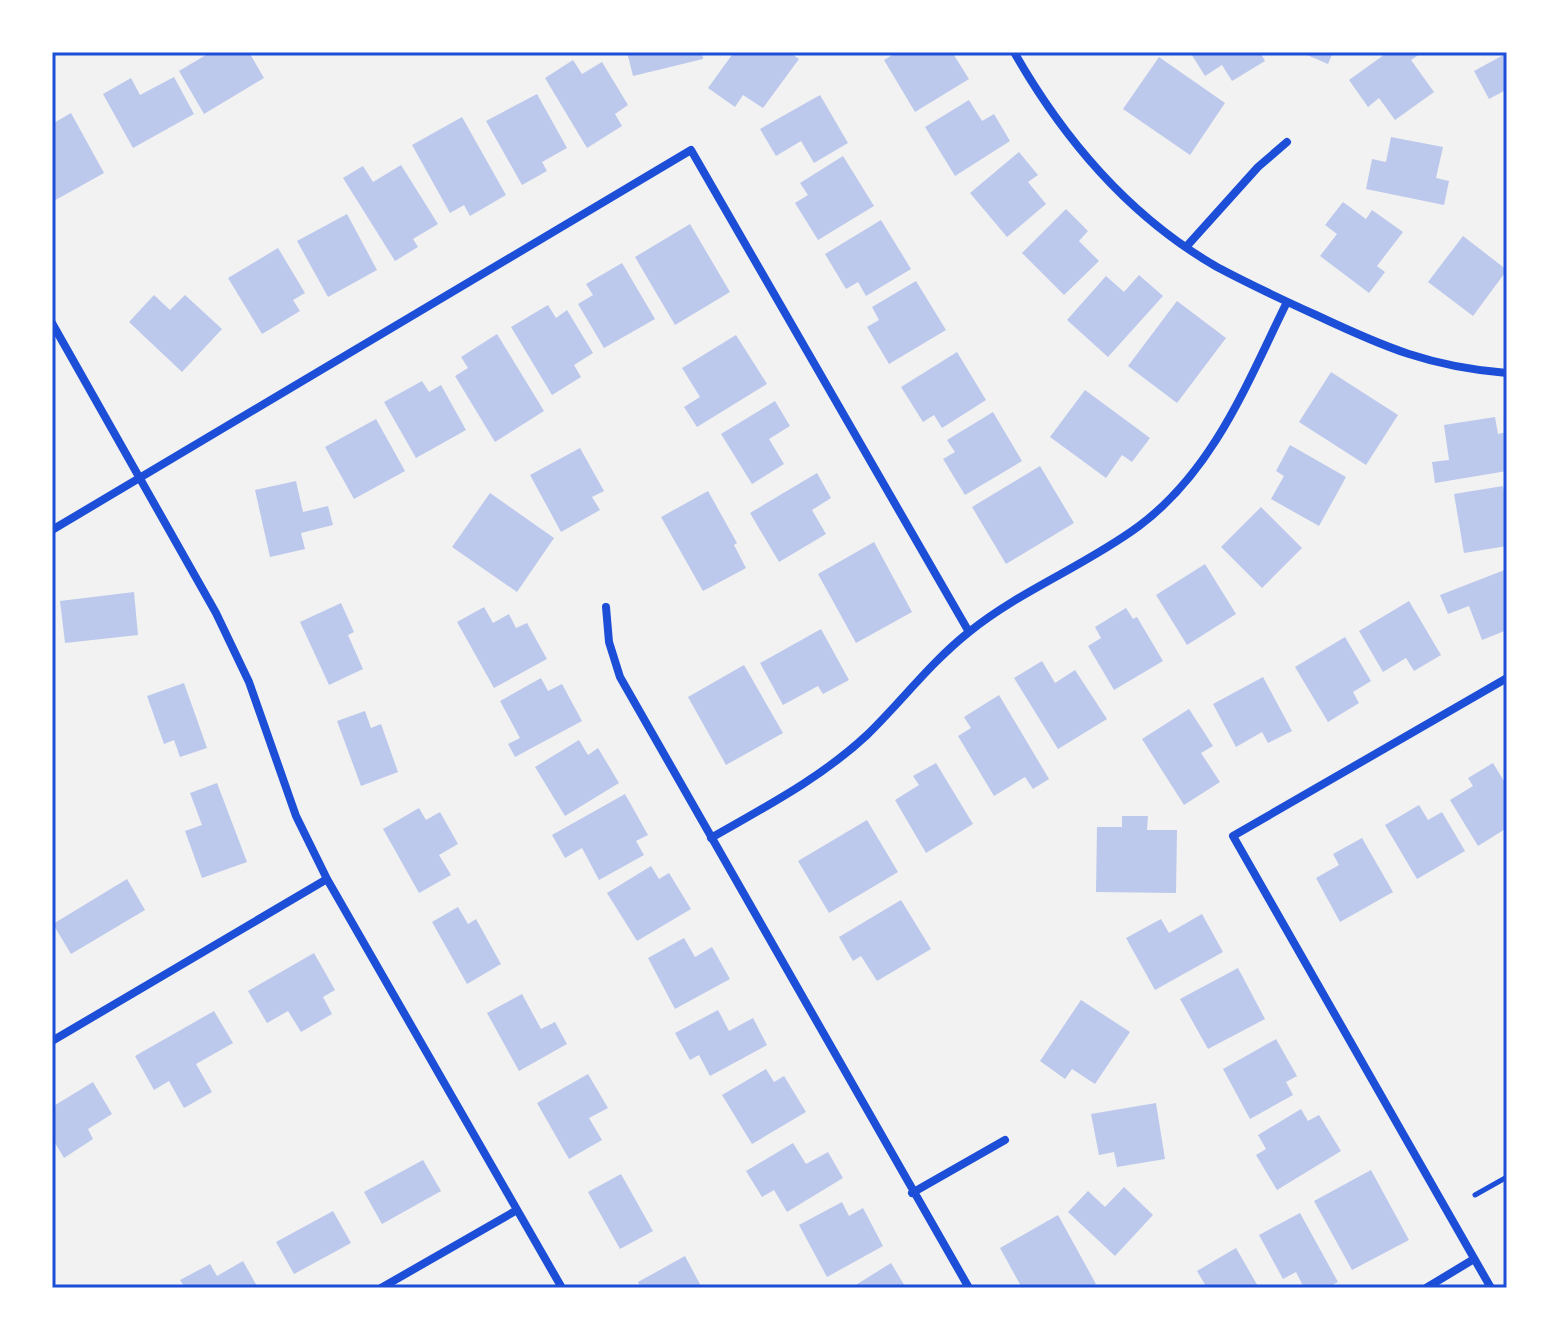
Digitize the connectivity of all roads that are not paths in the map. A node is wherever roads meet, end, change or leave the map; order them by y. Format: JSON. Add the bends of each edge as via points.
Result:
{"nodes":[{"id":1,"x":1014,"y":52,"type":"edge"},
{"id":2,"x":1287,"y":142,"type":"dead end"},
{"id":3,"x":1186,"y":247,"type":"junction"},
{"id":4,"x":1287,"y":302,"type":"junction"},
{"id":5,"x":52,"y":323,"type":"edge"},
{"id":6,"x":1507,"y":373,"type":"edge"},
{"id":7,"x":140,"y":479,"type":"junction"},
{"id":8,"x":52,"y":530,"type":"edge"},
{"id":9,"x":606,"y":607,"type":"dead end"},
{"id":10,"x":969,"y":632,"type":"junction"},
{"id":11,"x":1507,"y":678,"type":"edge"},
{"id":12,"x":711,"y":838,"type":"junction"},
{"id":13,"x":327,"y":879,"type":"junction"},
{"id":14,"x":52,"y":1041,"type":"edge"},
{"id":15,"x":1005,"y":1140,"type":"dead end"},
{"id":16,"x":912,"y":1193,"type":"junction"},
{"id":17,"x":517,"y":1210,"type":"junction"},
{"id":18,"x":1474,"y":1259,"type":"junction"},
{"id":19,"x":381,"y":1288,"type":"edge"},
{"id":20,"x":562,"y":1288,"type":"edge"},
{"id":21,"x":969,"y":1288,"type":"edge"},
{"id":22,"x":1426,"y":1288,"type":"edge"},
{"id":23,"x":1491,"y":1288,"type":"edge"}],
"edges":[{"from":1,"to":3,"type":"street","via":[[1090,162],[1135,208]]},
{"from":2,"to":3,"type":"street"},
{"from":3,"to":4,"type":"street"},
{"from":4,"to":6,"type":"street","via":[[1415,358]]},
{"from":4,"to":10,"type":"street","via":[[1228,423],[1174,495],[1107,548]]},
{"from":5,"to":7,"type":"street"},
{"from":7,"to":8,"type":"street"},
{"from":7,"to":10,"type":"street","via":[[691,150]]},
{"from":7,"to":13,"type":"street","via":[[249,682],[296,816]]},
{"from":9,"to":12,"type":"street","via":[[620,677]]},
{"from":10,"to":12,"type":"street","via":[[831,766]]},
{"from":11,"to":18,"type":"street","via":[[1233,836]]},
{"from":12,"to":16,"type":"street"},
{"from":13,"to":14,"type":"street"},
{"from":13,"to":17,"type":"street"},
{"from":15,"to":16,"type":"street"},
{"from":16,"to":21,"type":"street"},
{"from":17,"to":19,"type":"street"},
{"from":17,"to":20,"type":"street"},
{"from":18,"to":22,"type":"street"},
{"from":18,"to":23,"type":"street"}]}
